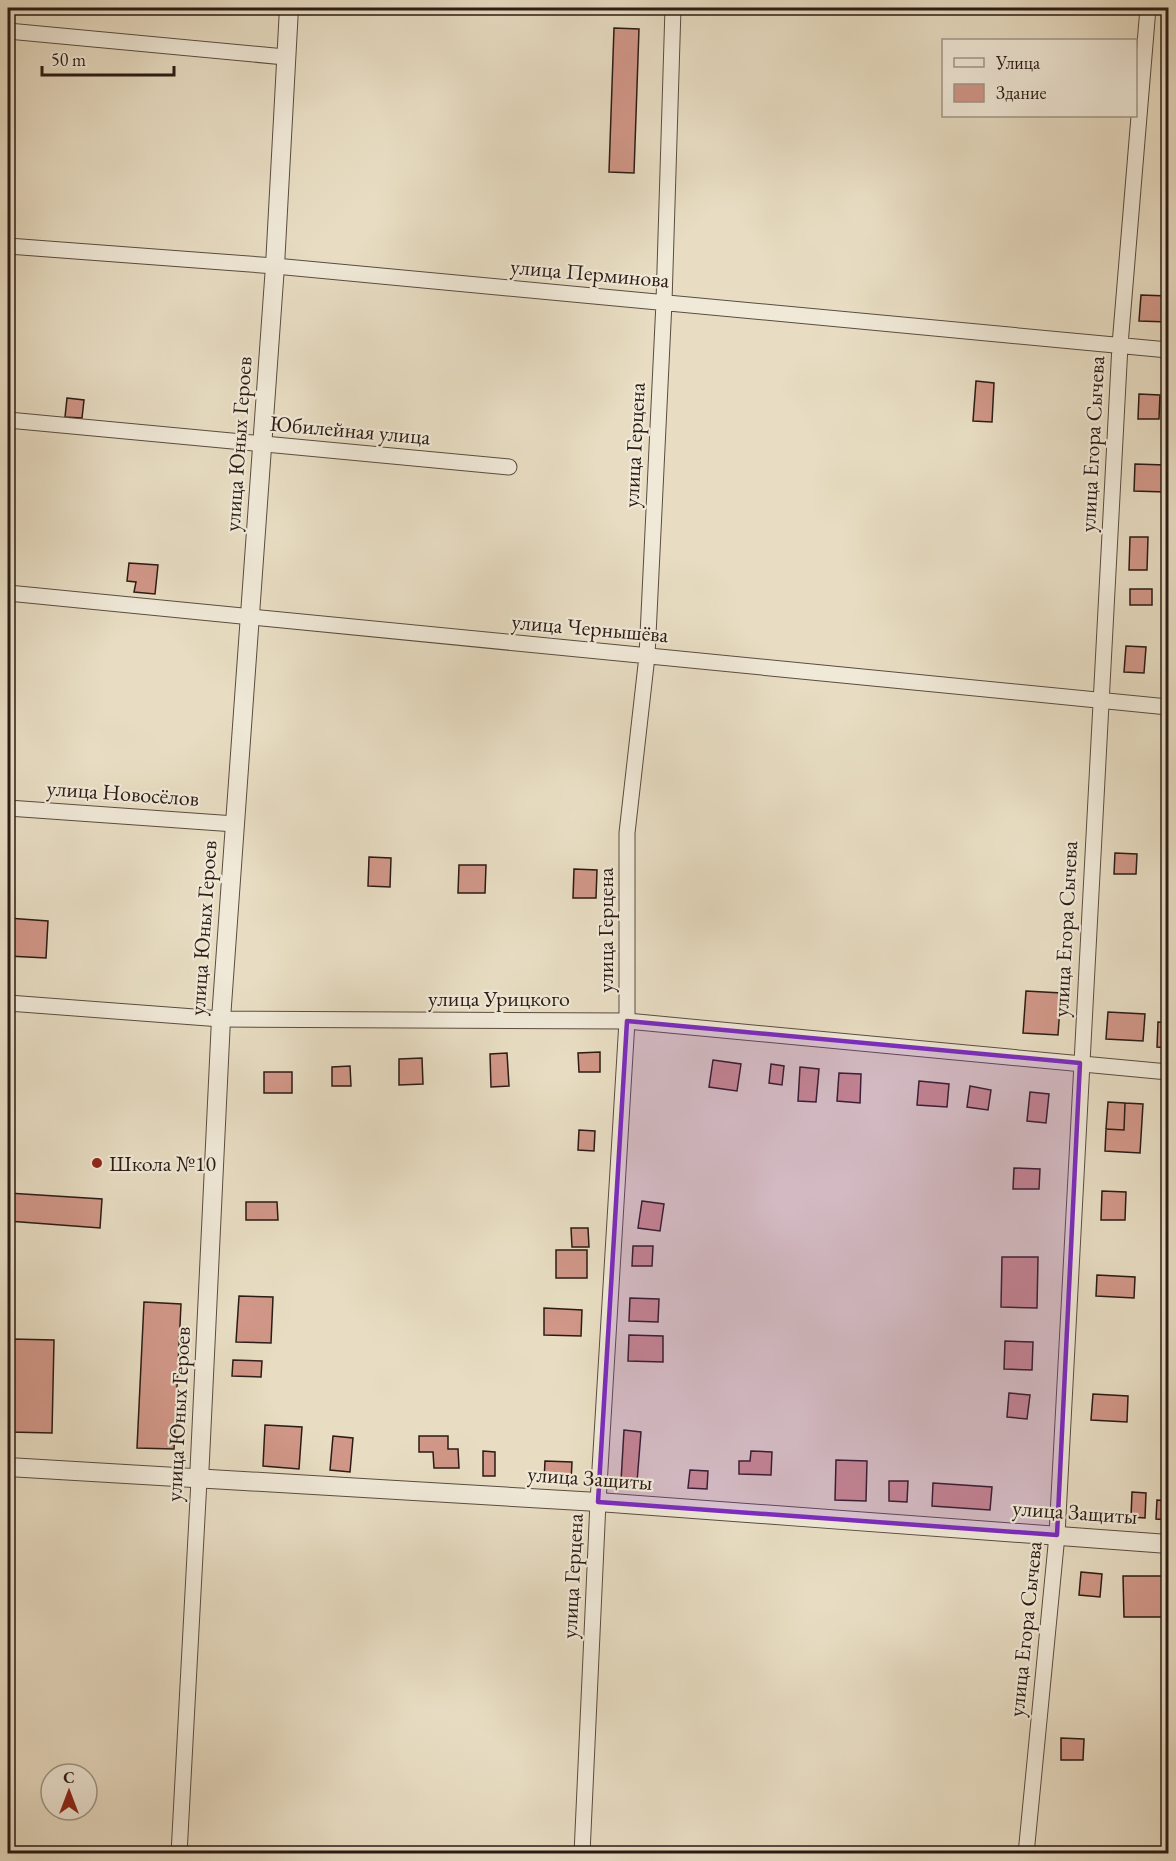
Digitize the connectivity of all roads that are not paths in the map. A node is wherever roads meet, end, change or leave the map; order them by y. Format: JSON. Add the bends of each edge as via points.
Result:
{"nodes":[{"id":1,"x":289,"y":8,"type":"edge"},
{"id":2,"x":673,"y":8,"type":"edge"},
{"id":3,"x":1148,"y":8,"type":"edge"},
{"id":4,"x":8,"y":31,"type":"edge"},
{"id":5,"x":285,"y":57,"type":"junction"},
{"id":6,"x":8,"y":246,"type":"edge"},
{"id":7,"x":275,"y":266,"type":"junction"},
{"id":8,"x":664,"y":302,"type":"junction"},
{"id":9,"x":1120,"y":345,"type":"junction"},
{"id":10,"x":1168,"y":350,"type":"edge"},
{"id":11,"x":8,"y":420,"type":"edge"},
{"id":12,"x":262,"y":445,"type":"junction"},
{"id":13,"x":508,"y":467,"type":"dead end"},
{"id":14,"x":8,"y":593,"type":"edge"},
{"id":15,"x":249,"y":618,"type":"junction"},
{"id":16,"x":647,"y":656,"type":"junction"},
{"id":17,"x":1101,"y":701,"type":"junction"},
{"id":18,"x":1168,"y":707,"type":"edge"},
{"id":19,"x":8,"y":808,"type":"edge"},
{"id":20,"x":235,"y":824,"type":"junction"},
{"id":21,"x":8,"y":1002,"type":"edge"},
{"id":22,"x":220,"y":1019,"type":"junction"},
{"id":23,"x":627,"y":1021,"type":"junction"},
{"id":24,"x":1080,"y":1063,"type":"junction"},
{"id":25,"x":1168,"y":1072,"type":"edge"},
{"id":26,"x":8,"y":1467,"type":"edge"},
{"id":27,"x":199,"y":1480,"type":"junction"},
{"id":28,"x":598,"y":1502,"type":"junction"},
{"id":29,"x":1057,"y":1535,"type":"junction"},
{"id":30,"x":1168,"y":1544,"type":"edge"},
{"id":31,"x":178,"y":1854,"type":"edge"},
{"id":32,"x":582,"y":1854,"type":"edge"},
{"id":33,"x":1026,"y":1854,"type":"edge"}],
"edges":[{"from":1,"to":5,"type":"street","name":"улица Юных Героев"},
{"from":2,"to":8,"type":"street","name":"улица Герцена"},
{"from":3,"to":9,"type":"street","name":"улица Егора Сычева"},
{"from":4,"to":5,"type":"street"},
{"from":5,"to":7,"type":"street","name":"улица Юных Героев"},
{"from":6,"to":7,"type":"street","name":"улица Перминова"},
{"from":7,"to":8,"type":"street","name":"улица Перминова"},
{"from":7,"to":12,"type":"street","name":"улица Юных Героев"},
{"from":8,"to":9,"type":"street","name":"улица Перминова"},
{"from":8,"to":16,"type":"street","name":"улица Герцена"},
{"from":9,"to":10,"type":"street","name":"улица Перминова"},
{"from":9,"to":17,"type":"street","name":"улица Егора Сычева"},
{"from":11,"to":12,"type":"street","name":"Юбилейная улица"},
{"from":12,"to":13,"type":"street","name":"Юбилейная улица"},
{"from":12,"to":15,"type":"street","name":"улица Юных Героев"},
{"from":14,"to":15,"type":"street","name":"улица Чернышёва"},
{"from":15,"to":16,"type":"street","name":"улица Чернышёва"},
{"from":15,"to":20,"type":"street","name":"улица Юных Героев"},
{"from":16,"to":17,"type":"street","name":"улица Чернышёва"},
{"from":16,"to":23,"type":"street","name":"улица Герцена","via":[[627,833]]},
{"from":17,"to":18,"type":"street","name":"улица Чернышёва"},
{"from":17,"to":24,"type":"street","name":"улица Егора Сычева"},
{"from":19,"to":20,"type":"street","name":"улица Новосёлов"},
{"from":20,"to":22,"type":"street","name":"улица Юных Героев"},
{"from":21,"to":22,"type":"street","name":"улица Урицкого"},
{"from":22,"to":23,"type":"street","name":"улица Урицкого"},
{"from":22,"to":27,"type":"street","name":"улица Юных Героев"},
{"from":23,"to":24,"type":"street","name":"улица Урицкого"},
{"from":23,"to":28,"type":"street","name":"улица Герцена"},
{"from":24,"to":25,"type":"street","name":"улица Урицкого"},
{"from":24,"to":29,"type":"street","name":"улица Егора Сычева"},
{"from":26,"to":27,"type":"street","name":"улица Защиты"},
{"from":27,"to":28,"type":"street","name":"улица Защиты"},
{"from":27,"to":31,"type":"street","name":"улица Юных Героев"},
{"from":28,"to":29,"type":"street","name":"улица Защиты"},
{"from":28,"to":32,"type":"street","name":"улица Герцена"},
{"from":29,"to":30,"type":"street","name":"улица Защиты"},
{"from":29,"to":33,"type":"street","name":"улица Егора Сычева"}]}
